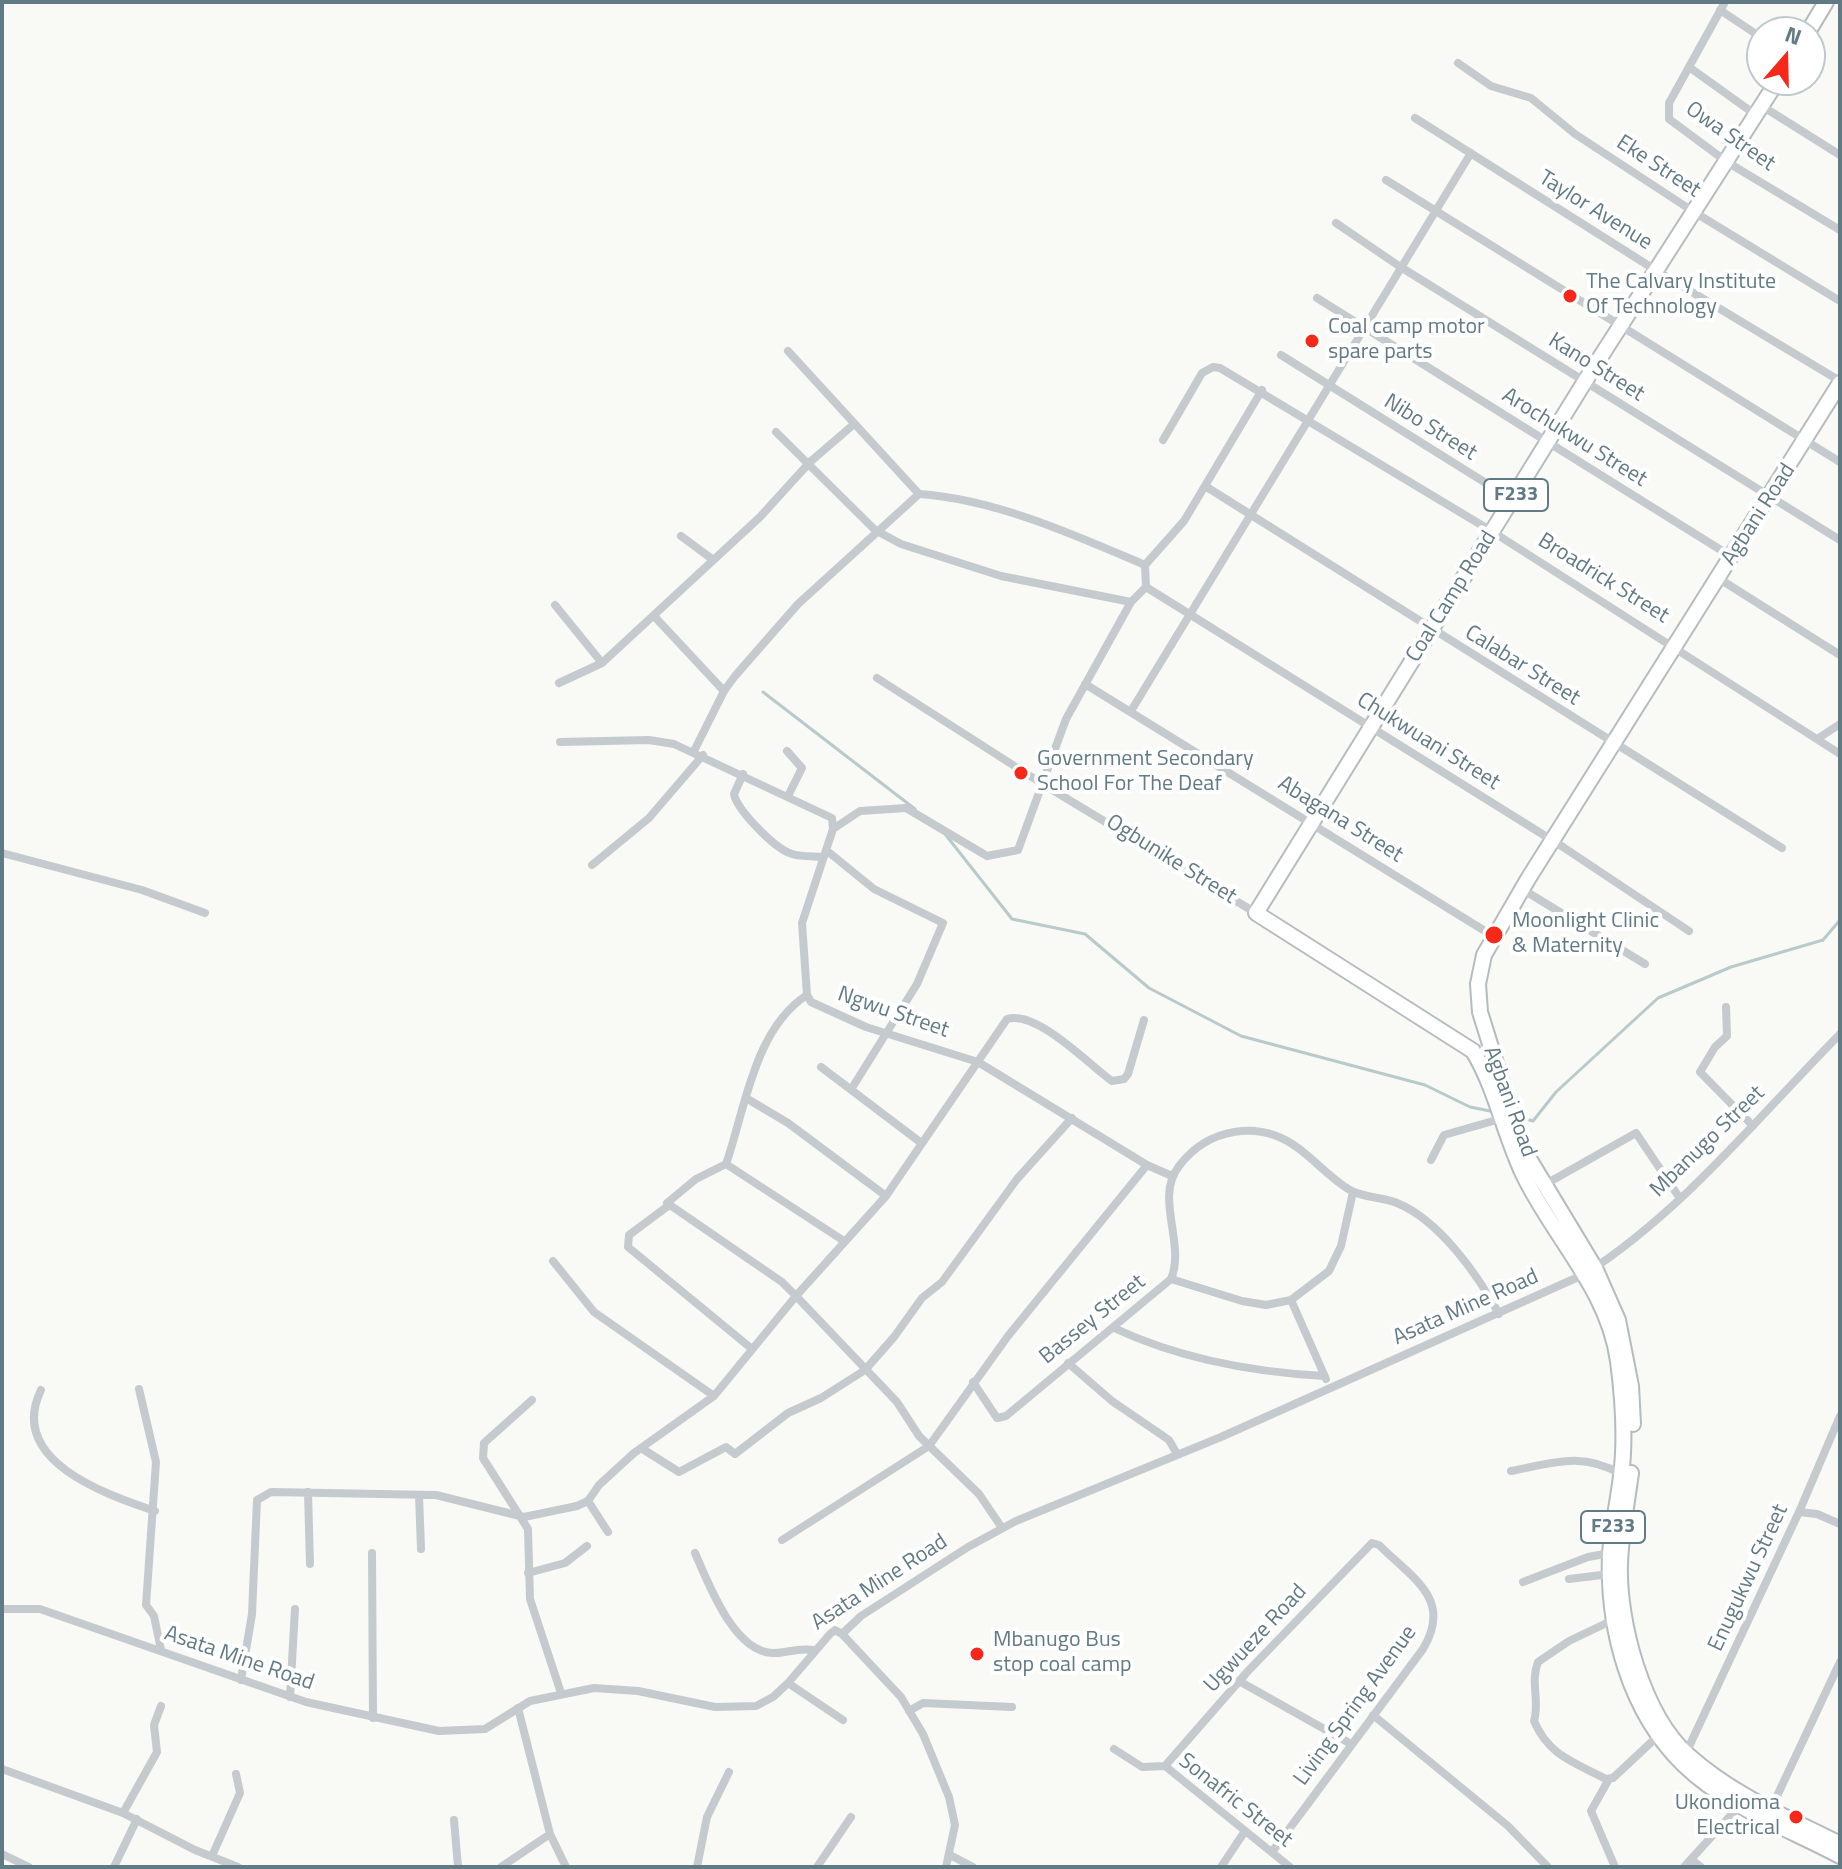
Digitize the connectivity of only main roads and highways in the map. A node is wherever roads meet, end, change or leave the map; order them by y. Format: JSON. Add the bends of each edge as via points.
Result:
{"nodes":[{"id":1,"x":1768,"y":96,"type":"edge"},
{"id":2,"x":1840,"y":382,"type":"edge"},
{"id":3,"x":1256,"y":913,"type":"joint"},
{"id":4,"x":1485,"y":1038,"type":"junction"},
{"id":5,"x":1466,"y":1044,"type":"junction"},
{"id":6,"x":1503,"y":1115,"type":"junction"},
{"id":7,"x":1590,"y":1271,"type":"junction"},
{"id":8,"x":1744,"y":1801,"type":"junction"},
{"id":9,"x":1769,"y":1814,"type":"junction"},
{"id":10,"x":1840,"y":1844,"type":"edge"},
{"id":11,"x":1840,"y":1856,"type":"edge"}],
"edges":[{"from":1,"to":3,"type":"main road","name":"Coal Camp Road","number":"F233"},
{"from":2,"to":4,"type":"main road","name":"Agbani Road","number":"F233","via":[[1493,936],[1478,984]]},
{"from":3,"to":5,"type":"main road","name":"Ogbunike Street","number":"F233"},
{"from":4,"to":5,"type":"main road"},
{"from":4,"to":6,"type":"main road","name":"Agbani Road","number":"F233"},
{"from":5,"to":6,"type":"main road","name":"Agbani Road","number":"F233","via":[[1481,1064]]},
{"from":6,"to":7,"type":"main road","name":"Agbani Road","number":"F233"},
{"from":6,"to":7,"type":"main road","name":"Agbani Road","number":"F233","via":[[1523,1175]]},
{"from":7,"to":8,"type":"main road","name":"Agbani Road","number":"F233","via":[[1618,1320],[1632,1396],[1620,1565],[1624,1620],[1635,1660],[1659,1716],[1686,1753]]},
{"from":7,"to":8,"type":"main road","name":"Agbani Road","number":"F233","via":[[1618,1358],[1624,1417],[1610,1553],[1613,1620],[1632,1685],[1659,1735],[1685,1766]]},
{"from":8,"to":9,"type":"main road","name":"Agbani Road","number":"F233"},
{"from":9,"to":10,"type":"main road","name":"Agbani Road","number":"F233"},
{"from":9,"to":11,"type":"main road","name":"Agbani Road","number":"F233"}]}
